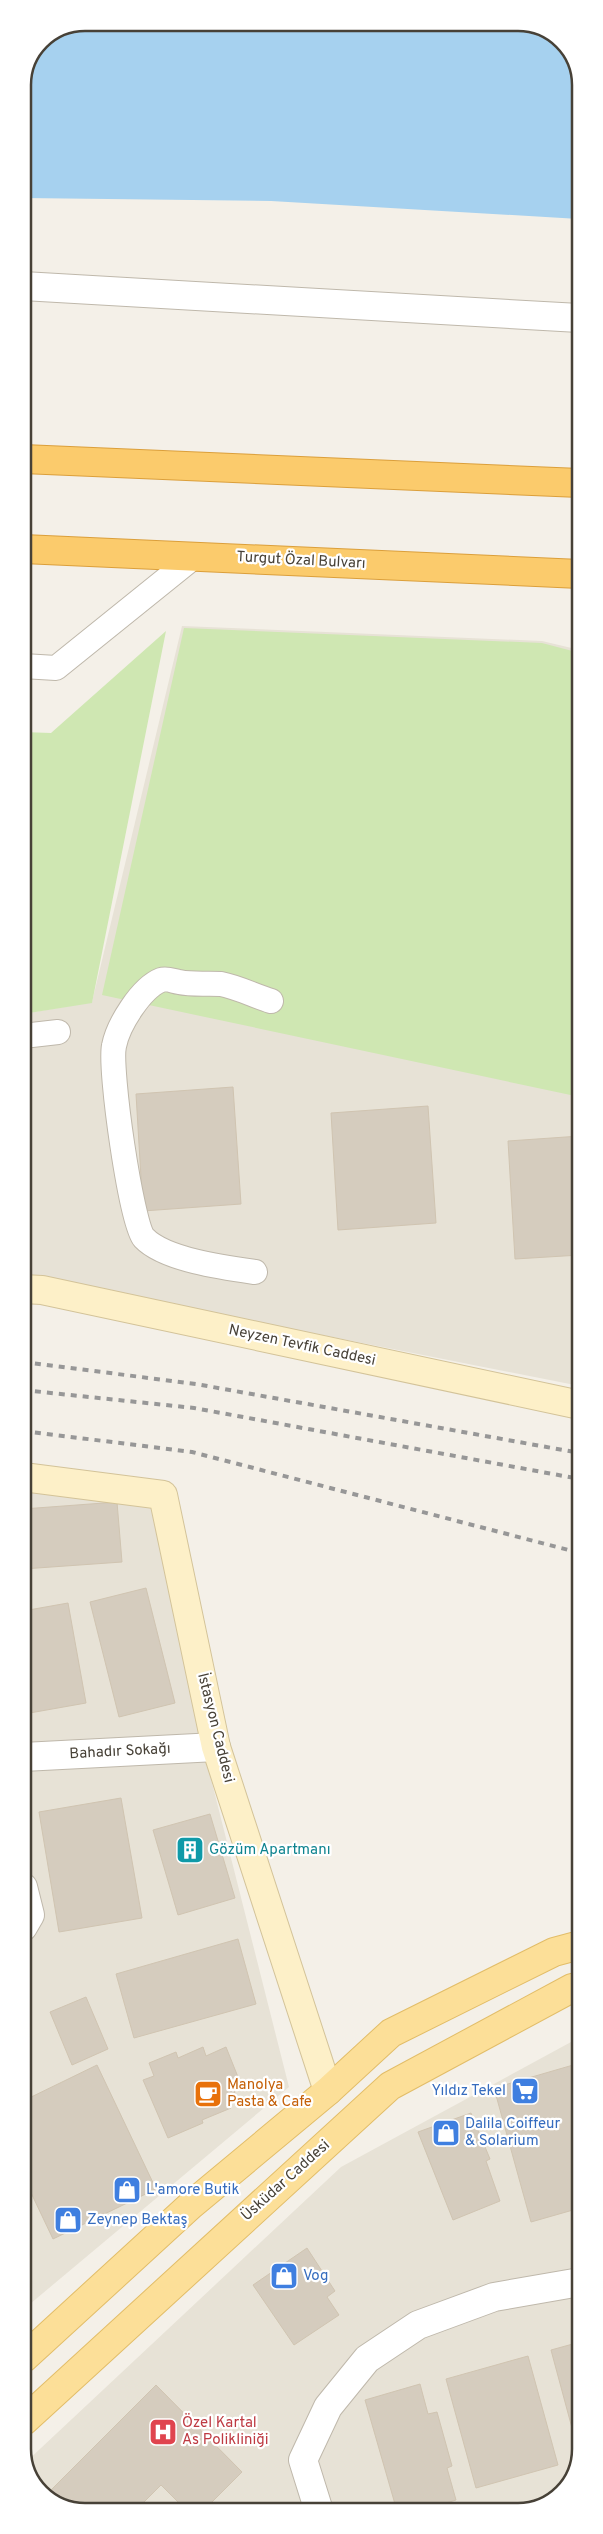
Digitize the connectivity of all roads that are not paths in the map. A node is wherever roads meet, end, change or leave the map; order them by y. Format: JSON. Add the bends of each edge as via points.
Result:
{"nodes":[{"id":1,"x":31,"y":286,"type":"edge"},
{"id":2,"x":572,"y":318,"type":"edge"},
{"id":3,"x":31,"y":459,"type":"edge"},
{"id":4,"x":572,"y":483,"type":"edge"},
{"id":5,"x":31,"y":549,"type":"edge"},
{"id":6,"x":195,"y":556,"type":"junction"},
{"id":7,"x":572,"y":574,"type":"edge"},
{"id":8,"x":31,"y":666,"type":"edge"},
{"id":9,"x":271,"y":1001,"type":"dead end"},
{"id":10,"x":58,"y":1032,"type":"dead end"},
{"id":11,"x":31,"y":1035,"type":"edge"},
{"id":12,"x":255,"y":1272,"type":"dead end"},
{"id":13,"x":31,"y":1290,"type":"edge"},
{"id":14,"x":572,"y":1404,"type":"edge"},
{"id":15,"x":31,"y":1478,"type":"edge"},
{"id":16,"x":216,"y":1747,"type":"junction"},
{"id":17,"x":31,"y":1756,"type":"edge"},
{"id":18,"x":572,"y":1947,"type":"edge"},
{"id":19,"x":572,"y":1988,"type":"edge"},
{"id":20,"x":328,"y":2092,"type":"junction"},
{"id":21,"x":572,"y":2283,"type":"edge"},
{"id":22,"x":31,"y":2352,"type":"edge"},
{"id":23,"x":31,"y":2415,"type":"edge"},
{"id":24,"x":316,"y":2503,"type":"edge"}],
"edges":[{"from":1,"to":2,"type":"street"},
{"from":3,"to":4,"type":"highway"},
{"from":5,"to":6,"type":"highway","name":"Turgut Özal Bulvarı"},
{"from":6,"to":7,"type":"highway","name":"Turgut Özal Bulvarı"},
{"from":6,"to":8,"type":"lane","via":[[56,668]]},
{"from":9,"to":12,"type":"lane","via":[[222,985],[164,979],[151,985],[122,1022],[114,1047],[123,1157],[137,1224],[144,1238],[163,1250],[201,1264]]},
{"from":10,"to":11,"type":"lane"},
{"from":13,"to":14,"type":"street","name":"Neyzen Tevfik Caddesi"},
{"from":15,"to":16,"type":"street","name":"İstasyon Caddesi","via":[[164,1495]]},
{"from":16,"to":17,"type":"street","name":"Bahadır Sokağı"},
{"from":16,"to":20,"type":"street","name":"İstasyon Caddesi"},
{"from":18,"to":20,"type":"main road","via":[[554,1952],[391,2033]]},
{"from":19,"to":23,"type":"main road","name":"Üsküdar Caddesi","via":[[390,2086]]},
{"from":20,"to":22,"type":"main road","via":[[191,2205]]},
{"from":21,"to":24,"type":"street","via":[[494,2297],[418,2325],[367,2359],[328,2407],[303,2460]]}]}
